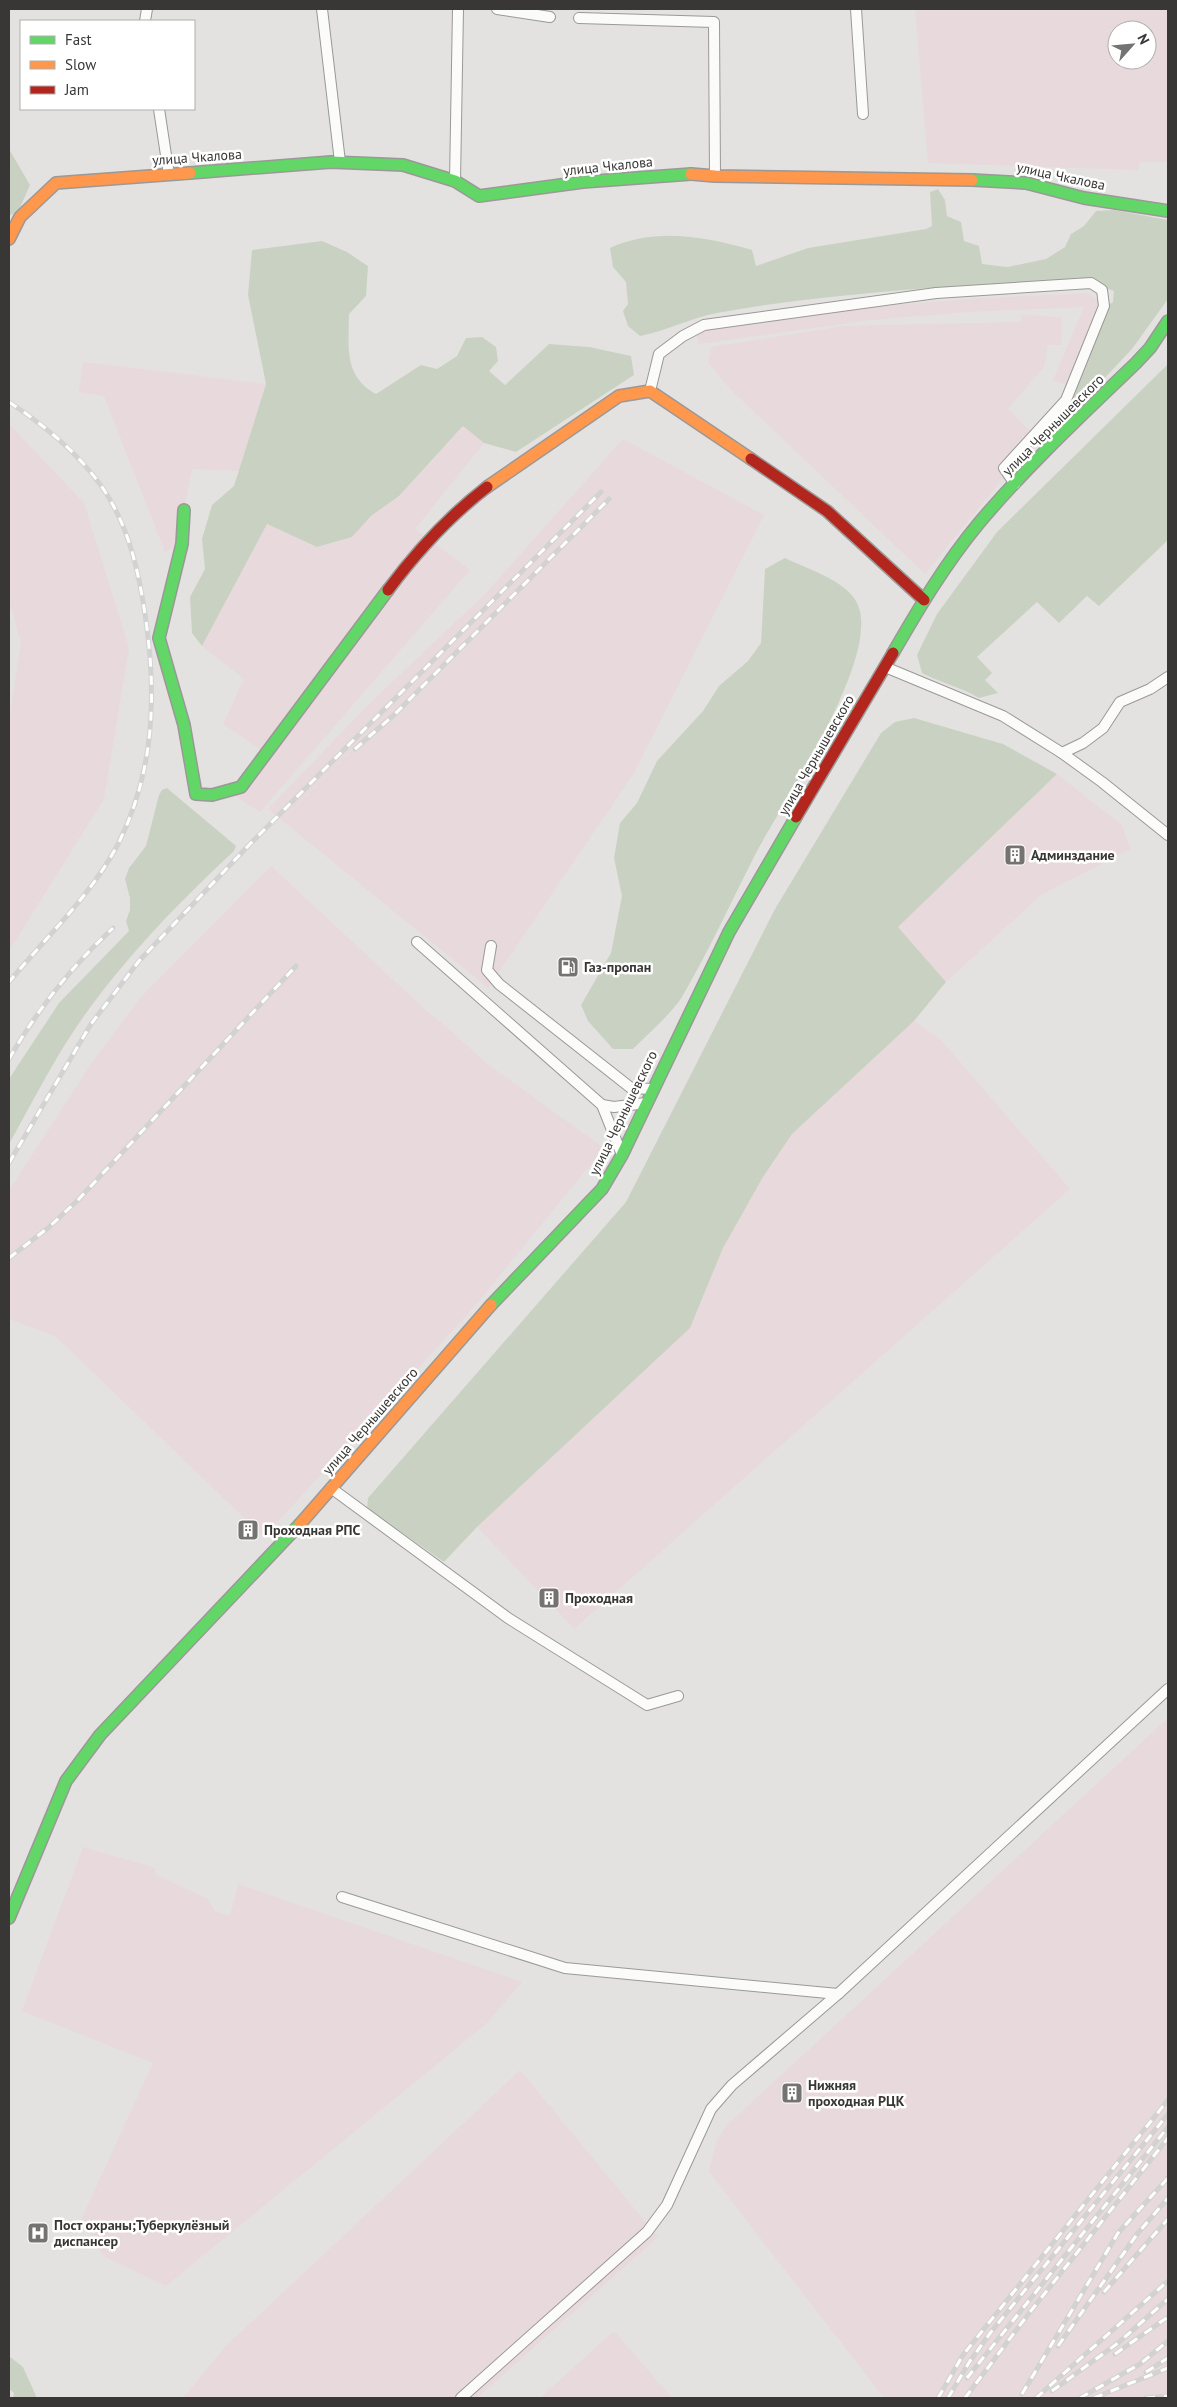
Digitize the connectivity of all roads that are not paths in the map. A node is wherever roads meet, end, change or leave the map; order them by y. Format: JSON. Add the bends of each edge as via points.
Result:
{"nodes":[{"id":1,"x":322,"y":9,"type":"edge"},
{"id":2,"x":458,"y":9,"type":"edge"},
{"id":3,"x":497,"y":9,"type":"edge"},
{"id":4,"x":856,"y":9,"type":"edge"},
{"id":5,"x":550,"y":17,"type":"dead end"},
{"id":6,"x":578,"y":18,"type":"dead end"},
{"id":7,"x":159,"y":110,"type":"edge"},
{"id":8,"x":862,"y":114,"type":"dead end"},
{"id":9,"x":340,"y":162,"type":"junction"},
{"id":10,"x":170,"y":174,"type":"junction"},
{"id":11,"x":715,"y":176,"type":"junction"},
{"id":12,"x":455,"y":181,"type":"junction"},
{"id":13,"x":1168,"y":211,"type":"edge"},
{"id":14,"x":9,"y":239,"type":"edge"},
{"id":15,"x":1168,"y":321,"type":"edge"},
{"id":16,"x":650,"y":391,"type":"junction"},
{"id":17,"x":1015,"y":484,"type":"junction"},
{"id":18,"x":184,"y":510,"type":"dead end"},
{"id":19,"x":924,"y":600,"type":"junction"},
{"id":20,"x":885,"y":667,"type":"junction"},
{"id":21,"x":1168,"y":677,"type":"edge"},
{"id":22,"x":1062,"y":753,"type":"junction"},
{"id":23,"x":1168,"y":835,"type":"edge"},
{"id":24,"x":417,"y":942,"type":"dead end"},
{"id":25,"x":491,"y":946,"type":"dead end"},
{"id":26,"x":652,"y":1089,"type":"junction"},
{"id":27,"x":646,"y":1103,"type":"junction"},
{"id":28,"x":602,"y":1105,"type":"junction"},
{"id":29,"x":622,"y":1155,"type":"junction"},
{"id":30,"x":331,"y":1488,"type":"junction"},
{"id":31,"x":1168,"y":1689,"type":"edge"},
{"id":32,"x":678,"y":1696,"type":"dead end"},
{"id":33,"x":342,"y":1897,"type":"dead end"},
{"id":34,"x":9,"y":1918,"type":"edge"},
{"id":35,"x":838,"y":1994,"type":"junction"},
{"id":36,"x":462,"y":2398,"type":"edge"}],
"edges":[{"from":1,"to":9,"type":"street"},
{"from":2,"to":12,"type":"street"},
{"from":3,"to":5,"type":"street"},
{"from":4,"to":8,"type":"street"},
{"from":6,"to":11,"type":"street","via":[[714,22]]},
{"from":7,"to":10,"type":"street"},
{"from":9,"to":10,"type":"street","name":"улица Чкалова"},
{"from":9,"to":12,"type":"street","name":"улица Чкалова","via":[[403,165]]},
{"from":10,"to":14,"type":"street","name":"улица Чкалова","via":[[56,184],[20,217]]},
{"from":11,"to":12,"type":"street","name":"улица Чкалова","via":[[700,173],[583,182],[479,196]]},
{"from":11,"to":13,"type":"street","name":"улица Чкалова","via":[[1004,180],[1084,198]]},
{"from":15,"to":17,"type":"street","name":"улица Чернышевского","via":[[1136,363]]},
{"from":16,"to":17,"type":"street","via":[[659,354],[704,325],[936,293],[1091,284],[1102,290],[1104,306],[1066,400],[1004,468]]},
{"from":16,"to":18,"type":"street","via":[[619,396],[460,508],[414,555],[241,787],[212,795],[196,794],[184,725],[159,638],[182,544]]},
{"from":16,"to":19,"type":"street","via":[[827,511]]},
{"from":17,"to":19,"type":"street","name":"улица Чернышевского","via":[[958,549]]},
{"from":19,"to":20,"type":"street","name":"улица Чернышевского"},
{"from":20,"to":22,"type":"street","via":[[1003,716]]},
{"from":20,"to":26,"type":"street","name":"улица Чернышевского","via":[[748,897]]},
{"from":21,"to":22,"type":"street","via":[[1120,702],[1103,728]]},
{"from":22,"to":23,"type":"street"},
{"from":24,"to":28,"type":"street"},
{"from":25,"to":26,"type":"street","via":[[487,970],[499,984],[631,1088]]},
{"from":26,"to":27,"type":"street","name":"улица Чернышевского"},
{"from":27,"to":28,"type":"street","via":[[614,1107]]},
{"from":27,"to":29,"type":"street","name":"улица Чернышевского"},
{"from":28,"to":29,"type":"street"},
{"from":29,"to":30,"type":"street","name":"улица Чернышевского","via":[[602,1189],[498,1297]]},
{"from":30,"to":32,"type":"street","via":[[508,1618],[647,1705]]},
{"from":30,"to":34,"type":"street","name":"улица Чернышевского","via":[[100,1735],[66,1781]]},
{"from":31,"to":35,"type":"street"},
{"from":33,"to":35,"type":"street","via":[[566,1968]]},
{"from":35,"to":36,"type":"street","via":[[732,2085],[711,2109],[667,2205],[647,2232]]}]}
